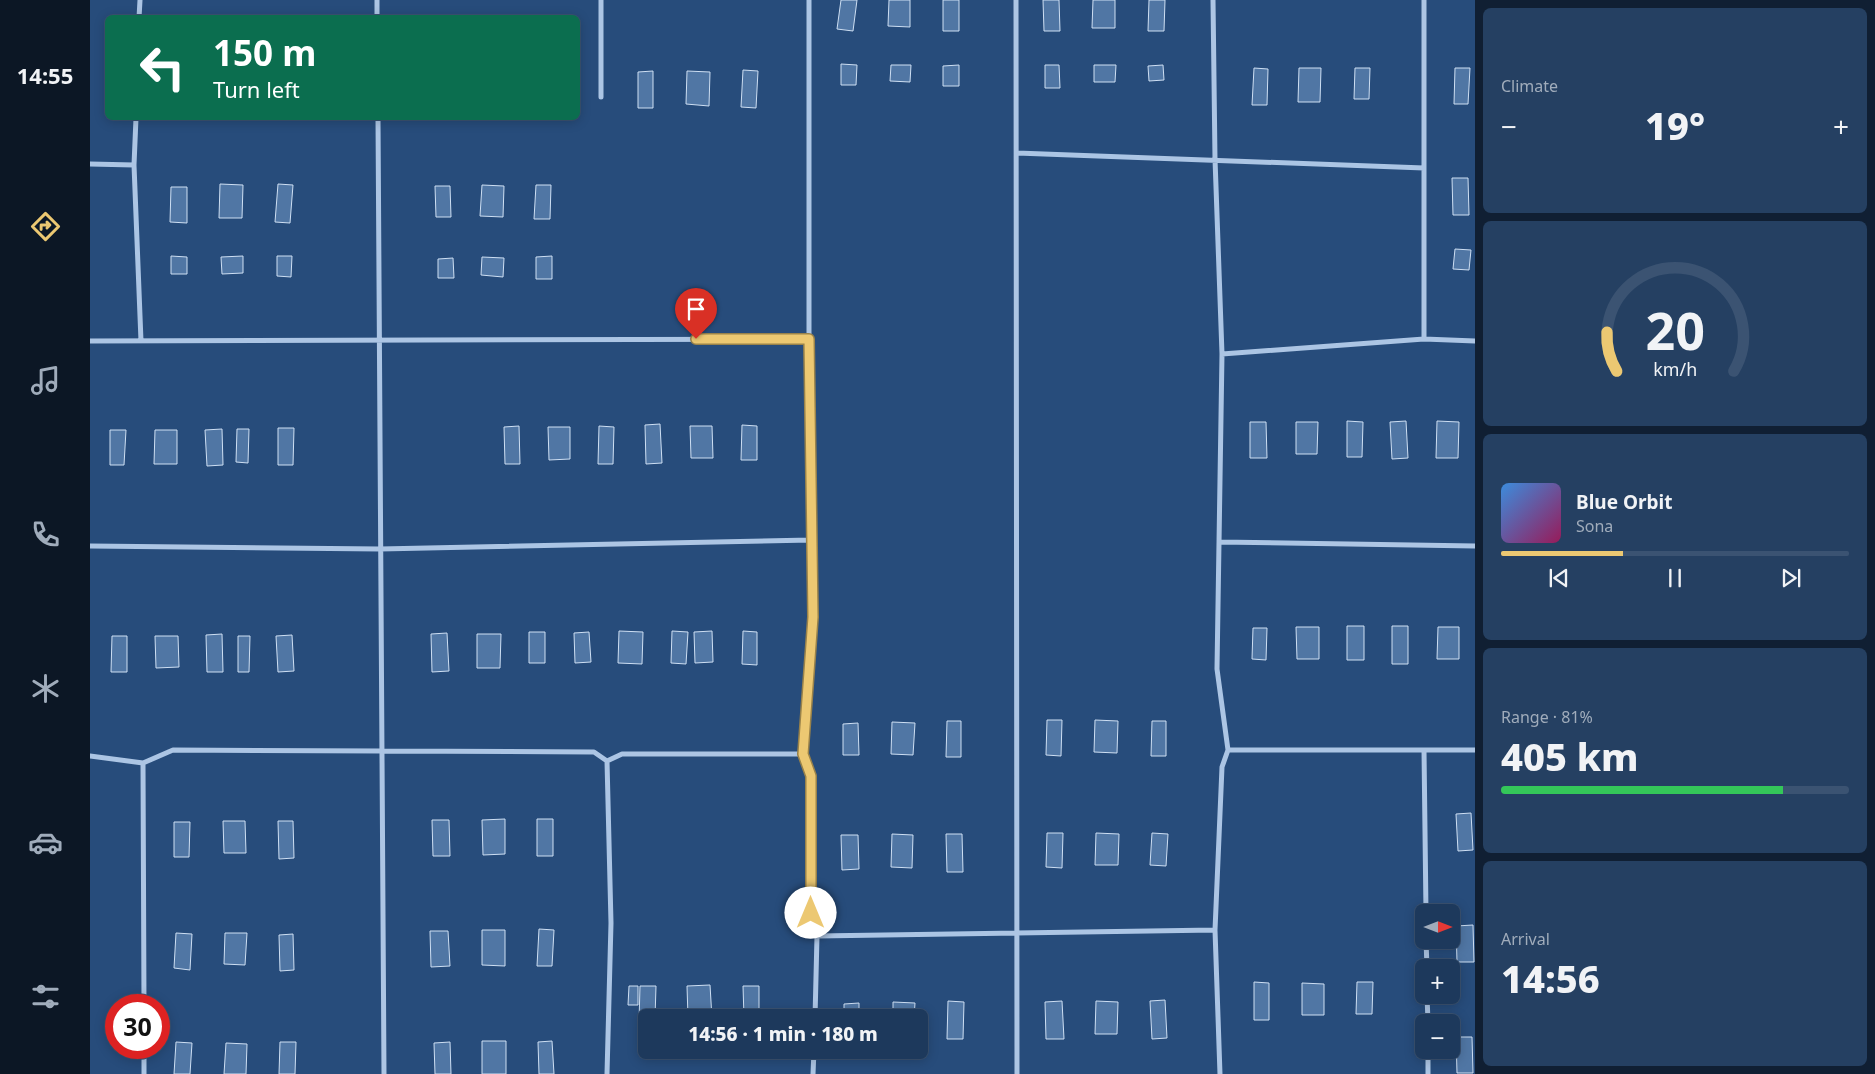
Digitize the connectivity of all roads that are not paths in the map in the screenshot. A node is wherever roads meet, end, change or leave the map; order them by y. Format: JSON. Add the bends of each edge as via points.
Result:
{"nodes":[{"id":1,"x":140,"y":0,"type":"edge"},
{"id":2,"x":377,"y":0,"type":"edge"},
{"id":3,"x":601,"y":0,"type":"edge"},
{"id":4,"x":809,"y":0,"type":"edge"},
{"id":5,"x":1016,"y":0,"type":"edge"},
{"id":6,"x":1213,"y":0,"type":"edge"},
{"id":7,"x":1424,"y":0,"type":"edge"},
{"id":8,"x":139,"y":15,"type":"edge"},
{"id":9,"x":377,"y":15,"type":"edge"},
{"id":10,"x":600,"y":97,"type":"dead end"},
{"id":11,"x":136,"y":120,"type":"edge"},
{"id":12,"x":378,"y":120,"type":"edge"},
{"id":13,"x":1017,"y":153,"type":"junction"},
{"id":14,"x":1215,"y":159,"type":"junction"},
{"id":15,"x":90,"y":164,"type":"edge"},
{"id":16,"x":134,"y":165,"type":"junction"},
{"id":17,"x":1424,"y":168,"type":"junction"},
{"id":18,"x":809,"y":339,"type":"junction"},
{"id":19,"x":1424,"y":339,"type":"junction"},
{"id":20,"x":379,"y":340,"type":"junction"},
{"id":21,"x":90,"y":341,"type":"edge"},
{"id":22,"x":141,"y":341,"type":"junction"},
{"id":23,"x":1475,"y":341,"type":"edge"},
{"id":24,"x":1222,"y":354,"type":"junction"},
{"id":25,"x":811,"y":540,"type":"junction"},
{"id":26,"x":1220,"y":542,"type":"junction"},
{"id":27,"x":90,"y":546,"type":"edge"},
{"id":28,"x":1475,"y":546,"type":"edge"},
{"id":29,"x":380,"y":549,"type":"junction"},
{"id":30,"x":382,"y":750,"type":"junction"},
{"id":31,"x":1228,"y":750,"type":"junction"},
{"id":32,"x":1424,"y":750,"type":"junction"},
{"id":33,"x":1475,"y":750,"type":"edge"},
{"id":34,"x":803,"y":754,"type":"junction"},
{"id":35,"x":90,"y":756,"type":"edge"},
{"id":36,"x":607,"y":760,"type":"junction"},
{"id":37,"x":143,"y":763,"type":"junction"},
{"id":38,"x":1426,"y":904,"type":"edge"},
{"id":39,"x":1215,"y":930,"type":"junction"},
{"id":40,"x":1017,"y":934,"type":"junction"},
{"id":41,"x":817,"y":936,"type":"junction"},
{"id":42,"x":144,"y":994,"type":"edge"},
{"id":43,"x":815,"y":1009,"type":"edge"},
{"id":44,"x":144,"y":1059,"type":"edge"},
{"id":45,"x":814,"y":1059,"type":"edge"},
{"id":46,"x":1428,"y":1059,"type":"edge"},
{"id":47,"x":144,"y":1074,"type":"edge"},
{"id":48,"x":384,"y":1074,"type":"edge"},
{"id":49,"x":607,"y":1074,"type":"edge"},
{"id":50,"x":813,"y":1074,"type":"edge"},
{"id":51,"x":1017,"y":1074,"type":"edge"},
{"id":52,"x":1220,"y":1074,"type":"edge"},
{"id":53,"x":1428,"y":1074,"type":"edge"}],
"edges":[{"from":1,"to":8,"type":"street"},
{"from":2,"to":9,"type":"street"},
{"from":3,"to":10,"type":"street"},
{"from":4,"to":18,"type":"street"},
{"from":5,"to":13,"type":"street"},
{"from":6,"to":14,"type":"street"},
{"from":7,"to":17,"type":"street"},
{"from":11,"to":16,"type":"street"},
{"from":12,"to":20,"type":"street"},
{"from":13,"to":14,"type":"street"},
{"from":13,"to":40,"type":"street"},
{"from":14,"to":17,"type":"street"},
{"from":14,"to":24,"type":"street"},
{"from":15,"to":16,"type":"street"},
{"from":16,"to":22,"type":"street"},
{"from":17,"to":19,"type":"street"},
{"from":18,"to":20,"type":"street"},
{"from":18,"to":25,"type":"street"},
{"from":19,"to":23,"type":"street"},
{"from":19,"to":24,"type":"street"},
{"from":20,"to":22,"type":"street"},
{"from":20,"to":29,"type":"street"},
{"from":21,"to":22,"type":"street"},
{"from":24,"to":26,"type":"street"},
{"from":25,"to":29,"type":"street"},
{"from":25,"to":34,"type":"street","via":[[813,617]]},
{"from":26,"to":28,"type":"street"},
{"from":26,"to":31,"type":"street","via":[[1217,669]]},
{"from":27,"to":29,"type":"street"},
{"from":29,"to":30,"type":"street"},
{"from":30,"to":36,"type":"street","via":[[594,752]]},
{"from":30,"to":37,"type":"street","via":[[173,750]]},
{"from":30,"to":48,"type":"street"},
{"from":31,"to":32,"type":"street"},
{"from":31,"to":39,"type":"street","via":[[1222,767]]},
{"from":32,"to":33,"type":"street"},
{"from":32,"to":38,"type":"street"},
{"from":34,"to":36,"type":"street","via":[[622,754]]},
{"from":34,"to":41,"type":"street","via":[[811,776],[811,913]]},
{"from":35,"to":37,"type":"street"},
{"from":36,"to":49,"type":"street","via":[[611,923]]},
{"from":37,"to":42,"type":"street"},
{"from":39,"to":40,"type":"street"},
{"from":39,"to":52,"type":"street"},
{"from":40,"to":41,"type":"street"},
{"from":40,"to":51,"type":"street"},
{"from":41,"to":43,"type":"street"},
{"from":44,"to":47,"type":"street"},
{"from":45,"to":50,"type":"street"},
{"from":46,"to":53,"type":"street"}]}
